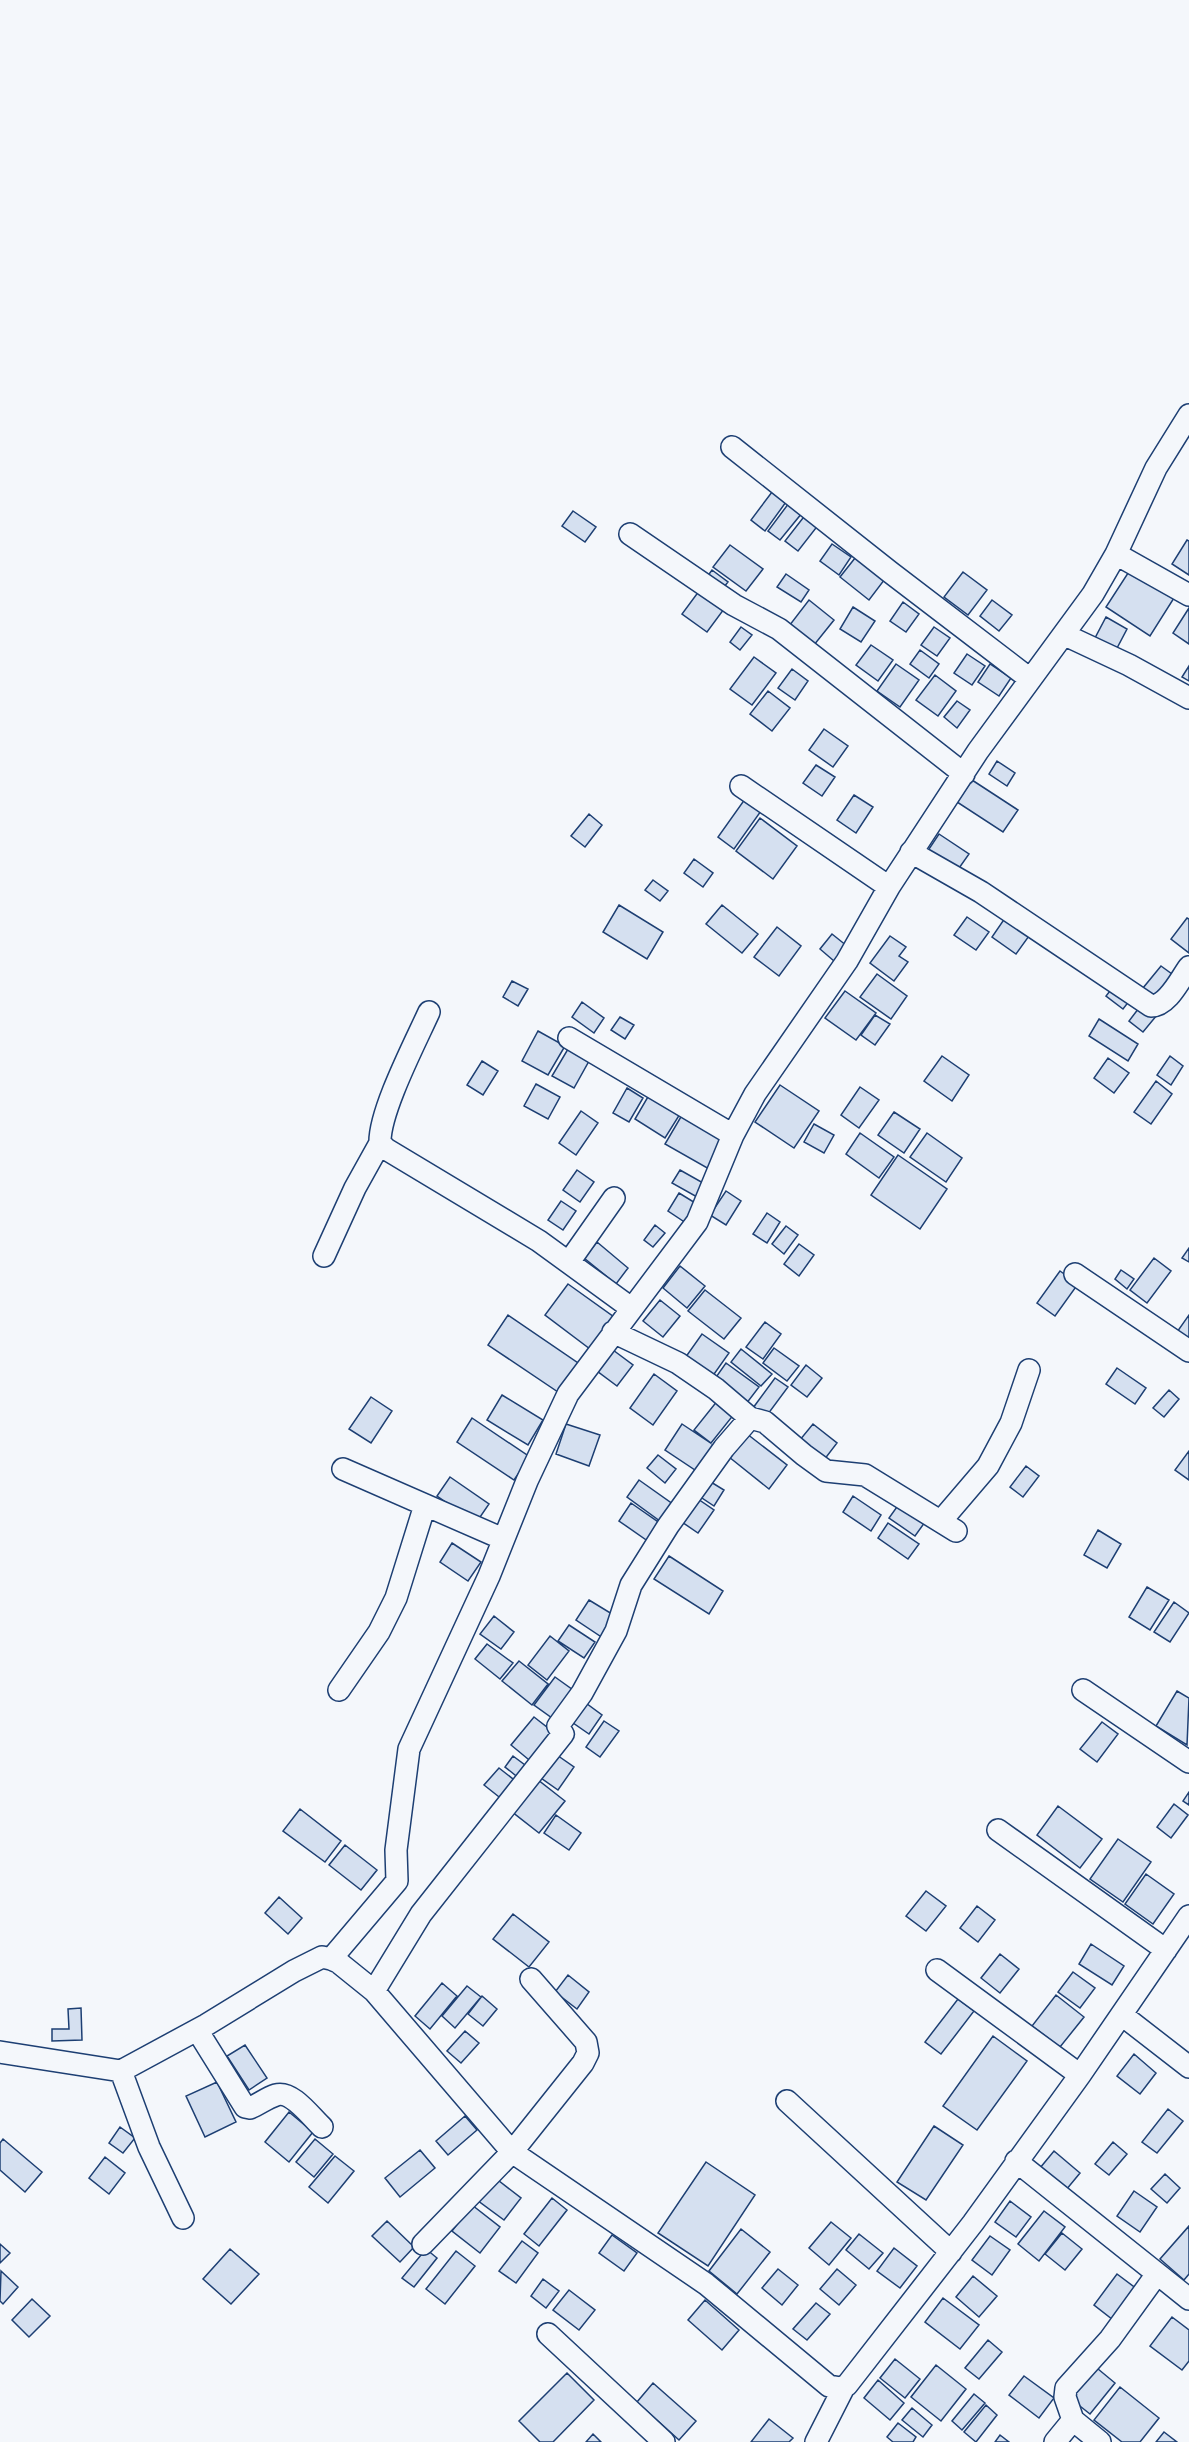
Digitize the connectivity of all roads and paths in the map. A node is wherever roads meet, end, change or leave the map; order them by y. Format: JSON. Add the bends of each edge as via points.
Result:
{"nodes":[{"id":1,"x":1189,"y":415,"type":"edge"},
{"id":2,"x":732,"y":447,"type":"dead end"},
{"id":3,"x":630,"y":534,"type":"dead end"},
{"id":4,"x":1116,"y":554,"type":"junction"},
{"id":5,"x":1189,"y":595,"type":"edge"},
{"id":6,"x":1065,"y":635,"type":"junction"},
{"id":7,"x":1030,"y":679,"type":"junction"},
{"id":8,"x":1189,"y":698,"type":"edge"},
{"id":9,"x":964,"y":774,"type":"junction"},
{"id":10,"x":741,"y":786,"type":"dead end"},
{"id":11,"x":910,"y":852,"type":"junction"},
{"id":12,"x":889,"y":887,"type":"junction"},
{"id":13,"x":1189,"y":967,"type":"edge"},
{"id":14,"x":429,"y":1012,"type":"dead end"},
{"id":15,"x":569,"y":1038,"type":"dead end"},
{"id":16,"x":733,"y":1135,"type":"junction"},
{"id":17,"x":380,"y":1143,"type":"junction"},
{"id":18,"x":614,"y":1198,"type":"dead end"},
{"id":19,"x":324,"y":1256,"type":"dead end"},
{"id":20,"x":568,"y":1262,"type":"junction"},
{"id":21,"x":1075,"y":1274,"type":"dead end"},
{"id":22,"x":631,"y":1308,"type":"junction"},
{"id":23,"x":613,"y":1332,"type":"junction"},
{"id":24,"x":1189,"y":1351,"type":"edge"},
{"id":25,"x":1029,"y":1370,"type":"dead end"},
{"id":26,"x":750,"y":1418,"type":"junction"},
{"id":27,"x":343,"y":1469,"type":"dead end"},
{"id":28,"x":425,"y":1505,"type":"junction"},
{"id":29,"x":504,"y":1539,"type":"junction"},
{"id":30,"x":339,"y":1690,"type":"dead end"},
{"id":31,"x":1083,"y":1690,"type":"dead end"},
{"id":32,"x":1189,"y":1762,"type":"edge"},
{"id":33,"x":998,"y":1830,"type":"dead end"},
{"id":34,"x":1189,"y":1916,"type":"edge"},
{"id":35,"x":1166,"y":1950,"type":"junction"},
{"id":36,"x":331,"y":1959,"type":"junction"},
{"id":37,"x":937,"y":1970,"type":"dead end"},
{"id":38,"x":531,"y":1979,"type":"dead end"},
{"id":39,"x":374,"y":1991,"type":"junction"},
{"id":40,"x":1122,"y":2015,"type":"junction"},
{"id":41,"x":197,"y":2030,"type":"junction"},
{"id":42,"x":0,"y":2052,"type":"edge"},
{"id":43,"x":1189,"y":2067,"type":"edge"},
{"id":44,"x":121,"y":2071,"type":"junction"},
{"id":45,"x":1080,"y":2075,"type":"junction"},
{"id":46,"x":787,"y":2101,"type":"dead end"},
{"id":47,"x":321,"y":2127,"type":"dead end"},
{"id":48,"x":512,"y":2152,"type":"junction"},
{"id":49,"x":1016,"y":2162,"type":"junction"},
{"id":50,"x":183,"y":2218,"type":"dead end"},
{"id":51,"x":423,"y":2244,"type":"dead end"},
{"id":52,"x":951,"y":2252,"type":"junction"},
{"id":53,"x":1157,"y":2274,"type":"junction"},
{"id":54,"x":1189,"y":2300,"type":"edge"},
{"id":55,"x":548,"y":2334,"type":"dead end"},
{"id":56,"x":844,"y":2387,"type":"junction"},
{"id":57,"x":1073,"y":2420,"type":"junction"},
{"id":58,"x":664,"y":2442,"type":"edge"},
{"id":59,"x":816,"y":2442,"type":"edge"},
{"id":60,"x":1055,"y":2442,"type":"edge"},
{"id":61,"x":1100,"y":2442,"type":"edge"}],
"edges":[{"from":1,"to":4,"type":"street","via":[[1156,468]]},
{"from":2,"to":7,"type":"street"},
{"from":3,"to":9,"type":"street","via":[[734,605],[779,630]]},
{"from":4,"to":5,"type":"street"},
{"from":4,"to":6,"type":"street"},
{"from":6,"to":7,"type":"street"},
{"from":6,"to":8,"type":"street","via":[[1129,664]]},
{"from":7,"to":9,"type":"street"},
{"from":9,"to":11,"type":"street"},
{"from":10,"to":12,"type":"street"},
{"from":11,"to":12,"type":"street"},
{"from":11,"to":13,"type":"street","via":[[981,892],[1151,1006],[1164,1001]]},
{"from":12,"to":16,"type":"street","via":[[847,961],[755,1094]]},
{"from":14,"to":17,"type":"street","via":[[392,1096]]},
{"from":15,"to":16,"type":"street"},
{"from":16,"to":22,"type":"street","via":[[697,1222]]},
{"from":17,"to":19,"type":"street"},
{"from":17,"to":20,"type":"street"},
{"from":18,"to":20,"type":"street"},
{"from":20,"to":22,"type":"street"},
{"from":21,"to":24,"type":"street"},
{"from":22,"to":23,"type":"street"},
{"from":23,"to":26,"type":"street","via":[[678,1363]]},
{"from":23,"to":29,"type":"street","via":[[568,1394]]},
{"from":25,"to":26,"type":"street","via":[[1011,1423],[949,1526],[865,1475],[826,1471],[765,1422]]},
{"from":26,"to":39,"type":"street","via":[[668,1526],[631,1585],[616,1631],[582,1694],[558,1726],[563,1734],[421,1914]]},
{"from":27,"to":28,"type":"street"},
{"from":28,"to":29,"type":"street"},
{"from":28,"to":30,"type":"street","via":[[396,1598],[379,1632]]},
{"from":29,"to":36,"type":"street","via":[[409,1749],[396,1850],[397,1881]]},
{"from":31,"to":32,"type":"street"},
{"from":33,"to":35,"type":"street"},
{"from":34,"to":35,"type":"street"},
{"from":35,"to":40,"type":"street"},
{"from":36,"to":39,"type":"street"},
{"from":36,"to":41,"type":"street","via":[[322,1957],[294,1971]]},
{"from":37,"to":45,"type":"street"},
{"from":38,"to":48,"type":"street","via":[[586,2042],[588,2053]]},
{"from":39,"to":48,"type":"street"},
{"from":40,"to":43,"type":"street"},
{"from":40,"to":45,"type":"street"},
{"from":41,"to":44,"type":"street"},
{"from":41,"to":47,"type":"street","via":[[245,2107],[282,2094],[293,2099]]},
{"from":42,"to":44,"type":"street"},
{"from":44,"to":50,"type":"street"},
{"from":45,"to":49,"type":"street"},
{"from":46,"to":52,"type":"street"},
{"from":48,"to":51,"type":"street"},
{"from":48,"to":56,"type":"street","via":[[706,2284],[829,2386]]},
{"from":49,"to":52,"type":"street"},
{"from":49,"to":53,"type":"street"},
{"from":52,"to":56,"type":"street"},
{"from":53,"to":54,"type":"street"},
{"from":53,"to":57,"type":"street","via":[[1110,2339],[1066,2388]]},
{"from":55,"to":58,"type":"street"},
{"from":56,"to":59,"type":"street"},
{"from":57,"to":60,"type":"street"},
{"from":57,"to":61,"type":"street"}]}
